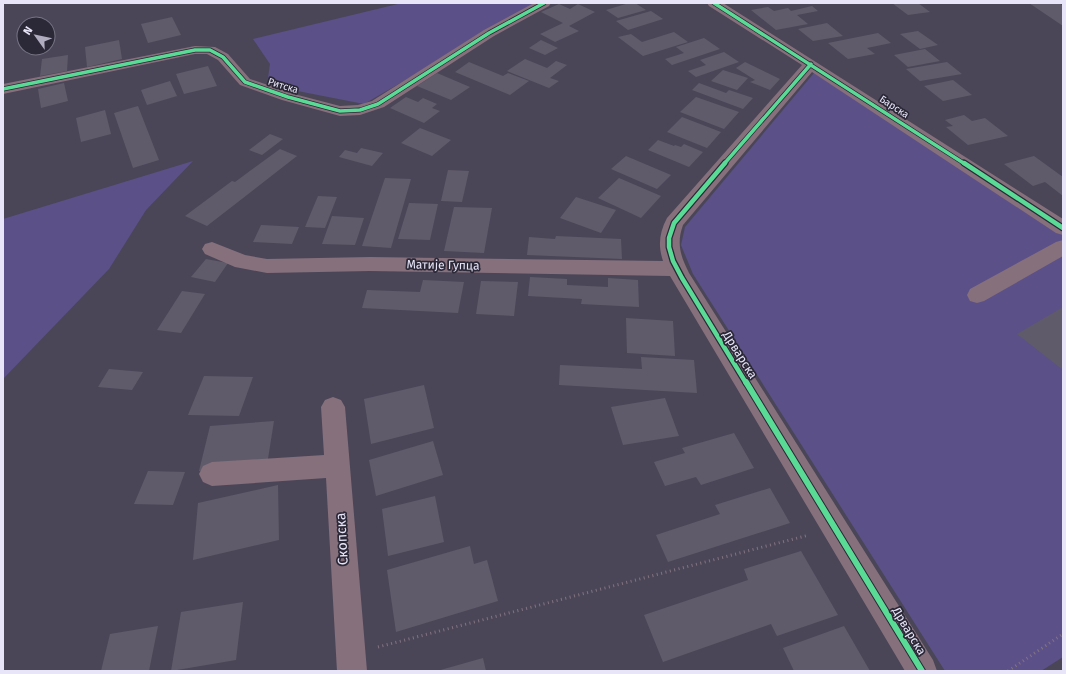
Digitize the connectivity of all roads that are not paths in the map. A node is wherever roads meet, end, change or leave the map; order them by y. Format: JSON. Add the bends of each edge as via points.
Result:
{"nodes":[{"id":1,"x":544,"y":3,"type":"edge"},
{"id":2,"x":714,"y":3,"type":"edge"},
{"id":3,"x":811,"y":64,"type":"junction"},
{"id":4,"x":3,"y":89,"type":"edge"},
{"id":5,"x":1063,"y":228,"type":"edge"},
{"id":6,"x":1063,"y":247,"type":"edge"},
{"id":7,"x":212,"y":249,"type":"dead end"},
{"id":8,"x":678,"y":269,"type":"junction"},
{"id":9,"x":977,"y":295,"type":"dead end"},
{"id":10,"x":333,"y":407,"type":"dead end"},
{"id":11,"x":338,"y":466,"type":"junction"},
{"id":12,"x":212,"y":474,"type":"dead end"},
{"id":13,"x":351,"y":663,"type":"edge"},
{"id":14,"x":922,"y":671,"type":"edge"}],
"edges":[{"from":1,"to":4,"type":"street","name":"Ритска","via":[[489,33],[378,104],[360,110],[340,111],[245,82],[223,57],[210,50],[194,50]]},
{"from":2,"to":3,"type":"street","name":"Барска"},
{"from":3,"to":5,"type":"street","name":"Барска"},
{"from":3,"to":8,"type":"street","name":"Дрварска","via":[[674,223],[669,247]]},
{"from":6,"to":9,"type":"street"},
{"from":7,"to":8,"type":"street","name":"Матије Гупца","via":[[242,262],[267,266],[370,264]]},
{"from":8,"to":14,"type":"street","name":"Дрварска"},
{"from":10,"to":11,"type":"street","name":"Скопска"},
{"from":11,"to":12,"type":"street"},
{"from":11,"to":13,"type":"street","name":"Скопска","via":[[344,590]]}]}
